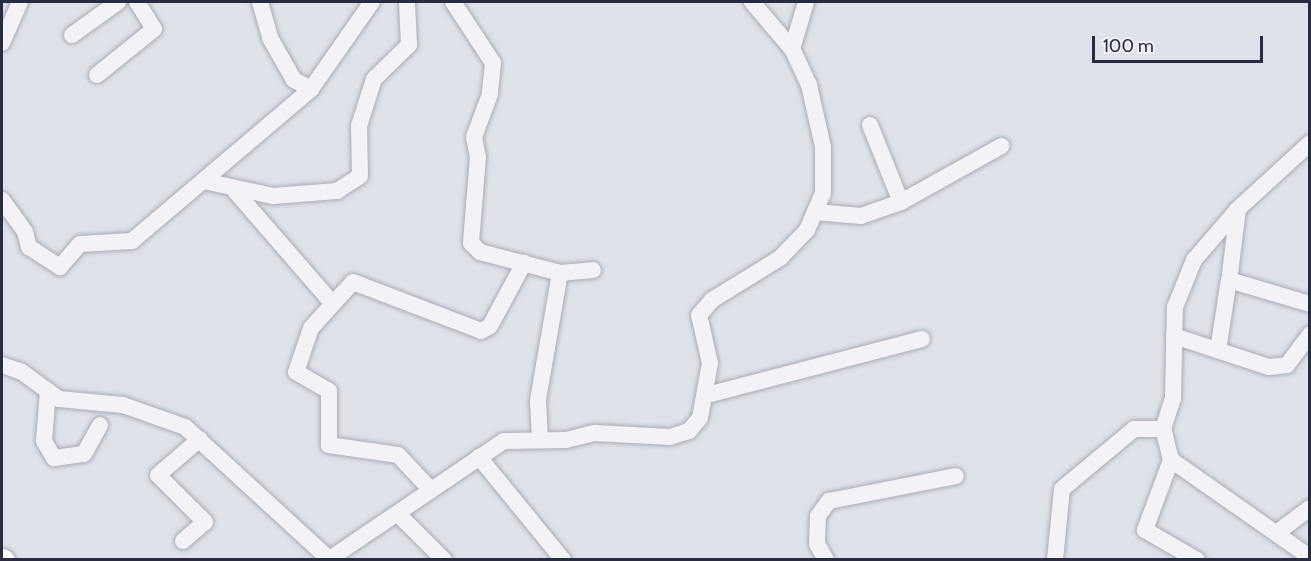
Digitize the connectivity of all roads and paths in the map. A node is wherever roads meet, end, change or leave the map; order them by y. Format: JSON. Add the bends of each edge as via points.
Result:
{"nodes":[{"id":1,"x":20,"y":2,"type":"edge"},
{"id":2,"x":138,"y":2,"type":"edge"},
{"id":3,"x":260,"y":2,"type":"edge"},
{"id":4,"x":372,"y":2,"type":"edge"},
{"id":5,"x":407,"y":2,"type":"edge"},
{"id":6,"x":453,"y":2,"type":"edge"},
{"id":7,"x":752,"y":2,"type":"edge"},
{"id":8,"x":806,"y":2,"type":"edge"},
{"id":9,"x":112,"y":3,"type":"edge"},
{"id":10,"x":72,"y":35,"type":"dead end"},
{"id":11,"x":2,"y":43,"type":"edge"},
{"id":12,"x":792,"y":50,"type":"junction"},
{"id":13,"x":97,"y":75,"type":"dead end"},
{"id":14,"x":311,"y":89,"type":"junction"},
{"id":15,"x":870,"y":125,"type":"dead end"},
{"id":16,"x":1310,"y":143,"type":"edge"},
{"id":17,"x":1001,"y":146,"type":"dead end"},
{"id":18,"x":204,"y":181,"type":"junction"},
{"id":19,"x":235,"y":191,"type":"junction"},
{"id":20,"x":2,"y":200,"type":"edge"},
{"id":21,"x":901,"y":202,"type":"junction"},
{"id":22,"x":1238,"y":209,"type":"junction"},
{"id":23,"x":815,"y":212,"type":"junction"},
{"id":24,"x":524,"y":263,"type":"junction"},
{"id":25,"x":593,"y":270,"type":"dead end"},
{"id":26,"x":560,"y":273,"type":"junction"},
{"id":27,"x":1230,"y":273,"type":"dead end"},
{"id":28,"x":331,"y":302,"type":"junction"},
{"id":29,"x":1310,"y":304,"type":"edge"},
{"id":30,"x":1310,"y":334,"type":"edge"},
{"id":31,"x":1174,"y":336,"type":"junction"},
{"id":32,"x":922,"y":339,"type":"dead end"},
{"id":33,"x":1218,"y":350,"type":"junction"},
{"id":34,"x":2,"y":365,"type":"edge"},
{"id":35,"x":48,"y":391,"type":"junction"},
{"id":36,"x":707,"y":395,"type":"junction"},
{"id":37,"x":100,"y":425,"type":"dead end"},
{"id":38,"x":1162,"y":429,"type":"junction"},
{"id":39,"x":200,"y":439,"type":"junction"},
{"id":40,"x":540,"y":440,"type":"junction"},
{"id":41,"x":479,"y":457,"type":"junction"},
{"id":42,"x":1171,"y":460,"type":"junction"},
{"id":43,"x":956,"y":476,"type":"dead end"},
{"id":44,"x":430,"y":490,"type":"junction"},
{"id":45,"x":1310,"y":508,"type":"edge"},
{"id":46,"x":400,"y":516,"type":"junction"},
{"id":47,"x":1278,"y":532,"type":"junction"},
{"id":48,"x":183,"y":541,"type":"dead end"},
{"id":49,"x":1304,"y":553,"type":"dead end"},
{"id":50,"x":329,"y":559,"type":"edge"},
{"id":51,"x":444,"y":560,"type":"edge"},
{"id":52,"x":563,"y":560,"type":"edge"},
{"id":53,"x":826,"y":560,"type":"edge"},
{"id":54,"x":1055,"y":560,"type":"edge"},
{"id":55,"x":1197,"y":560,"type":"edge"}],
"edges":[{"from":1,"to":11,"type":"street"},
{"from":2,"to":13,"type":"street","via":[[154,29]]},
{"from":3,"to":14,"type":"street","via":[[270,38],[294,80]]},
{"from":4,"to":14,"type":"street"},
{"from":5,"to":19,"type":"street","via":[[409,45],[374,79],[359,126],[360,176],[337,191],[273,196]]},
{"from":6,"to":24,"type":"street","via":[[493,63],[490,94],[474,137],[478,157],[471,243],[480,252]]},
{"from":7,"to":12,"type":"street"},
{"from":8,"to":12,"type":"street"},
{"from":9,"to":10,"type":"street"},
{"from":12,"to":23,"type":"street","via":[[809,86],[823,147],[823,193]]},
{"from":14,"to":18,"type":"street"},
{"from":15,"to":21,"type":"street"},
{"from":16,"to":22,"type":"street"},
{"from":17,"to":21,"type":"street"},
{"from":18,"to":19,"type":"street"},
{"from":18,"to":20,"type":"street","via":[[132,241],[80,244],[60,267],[29,247],[25,232]]},
{"from":19,"to":28,"type":"street"},
{"from":21,"to":23,"type":"street","via":[[861,216]]},
{"from":22,"to":27,"type":"street"},
{"from":22,"to":31,"type":"street","via":[[1194,260],[1175,307]]},
{"from":23,"to":36,"type":"street","via":[[807,230],[780,258],[712,300],[699,315],[710,363]]},
{"from":24,"to":26,"type":"street"},
{"from":24,"to":28,"type":"street","via":[[490,326],[481,330],[365,283],[353,282]]},
{"from":25,"to":26,"type":"street"},
{"from":26,"to":40,"type":"street","via":[[538,400]]},
{"from":28,"to":44,"type":"street","via":[[316,316],[296,372],[329,391],[329,445],[398,455]]},
{"from":29,"to":33,"type":"street","via":[[1229,280]]},
{"from":30,"to":33,"type":"street","via":[[1287,365],[1269,367]]},
{"from":31,"to":33,"type":"street"},
{"from":31,"to":38,"type":"street","via":[[1173,399]]},
{"from":32,"to":36,"type":"street"},
{"from":34,"to":35,"type":"street"},
{"from":35,"to":37,"type":"street","via":[[44,441],[54,458],[84,454]]},
{"from":35,"to":39,"type":"street","via":[[88,405],[123,405],[185,427]]},
{"from":36,"to":40,"type":"street","via":[[689,431],[670,437],[595,433]]},
{"from":38,"to":42,"type":"street"},
{"from":38,"to":54,"type":"street","via":[[1134,429],[1062,489]]},
{"from":39,"to":48,"type":"street","via":[[158,475],[205,522]]},
{"from":39,"to":50,"type":"street"},
{"from":40,"to":41,"type":"street","via":[[504,441]]},
{"from":41,"to":44,"type":"street"},
{"from":41,"to":52,"type":"street"},
{"from":42,"to":47,"type":"street"},
{"from":42,"to":55,"type":"street","via":[[1145,530]]},
{"from":43,"to":53,"type":"street","via":[[829,501],[818,516],[817,544]]},
{"from":44,"to":46,"type":"street"},
{"from":45,"to":47,"type":"street"},
{"from":46,"to":50,"type":"street"},
{"from":46,"to":51,"type":"street"},
{"from":47,"to":49,"type":"street"}]}
